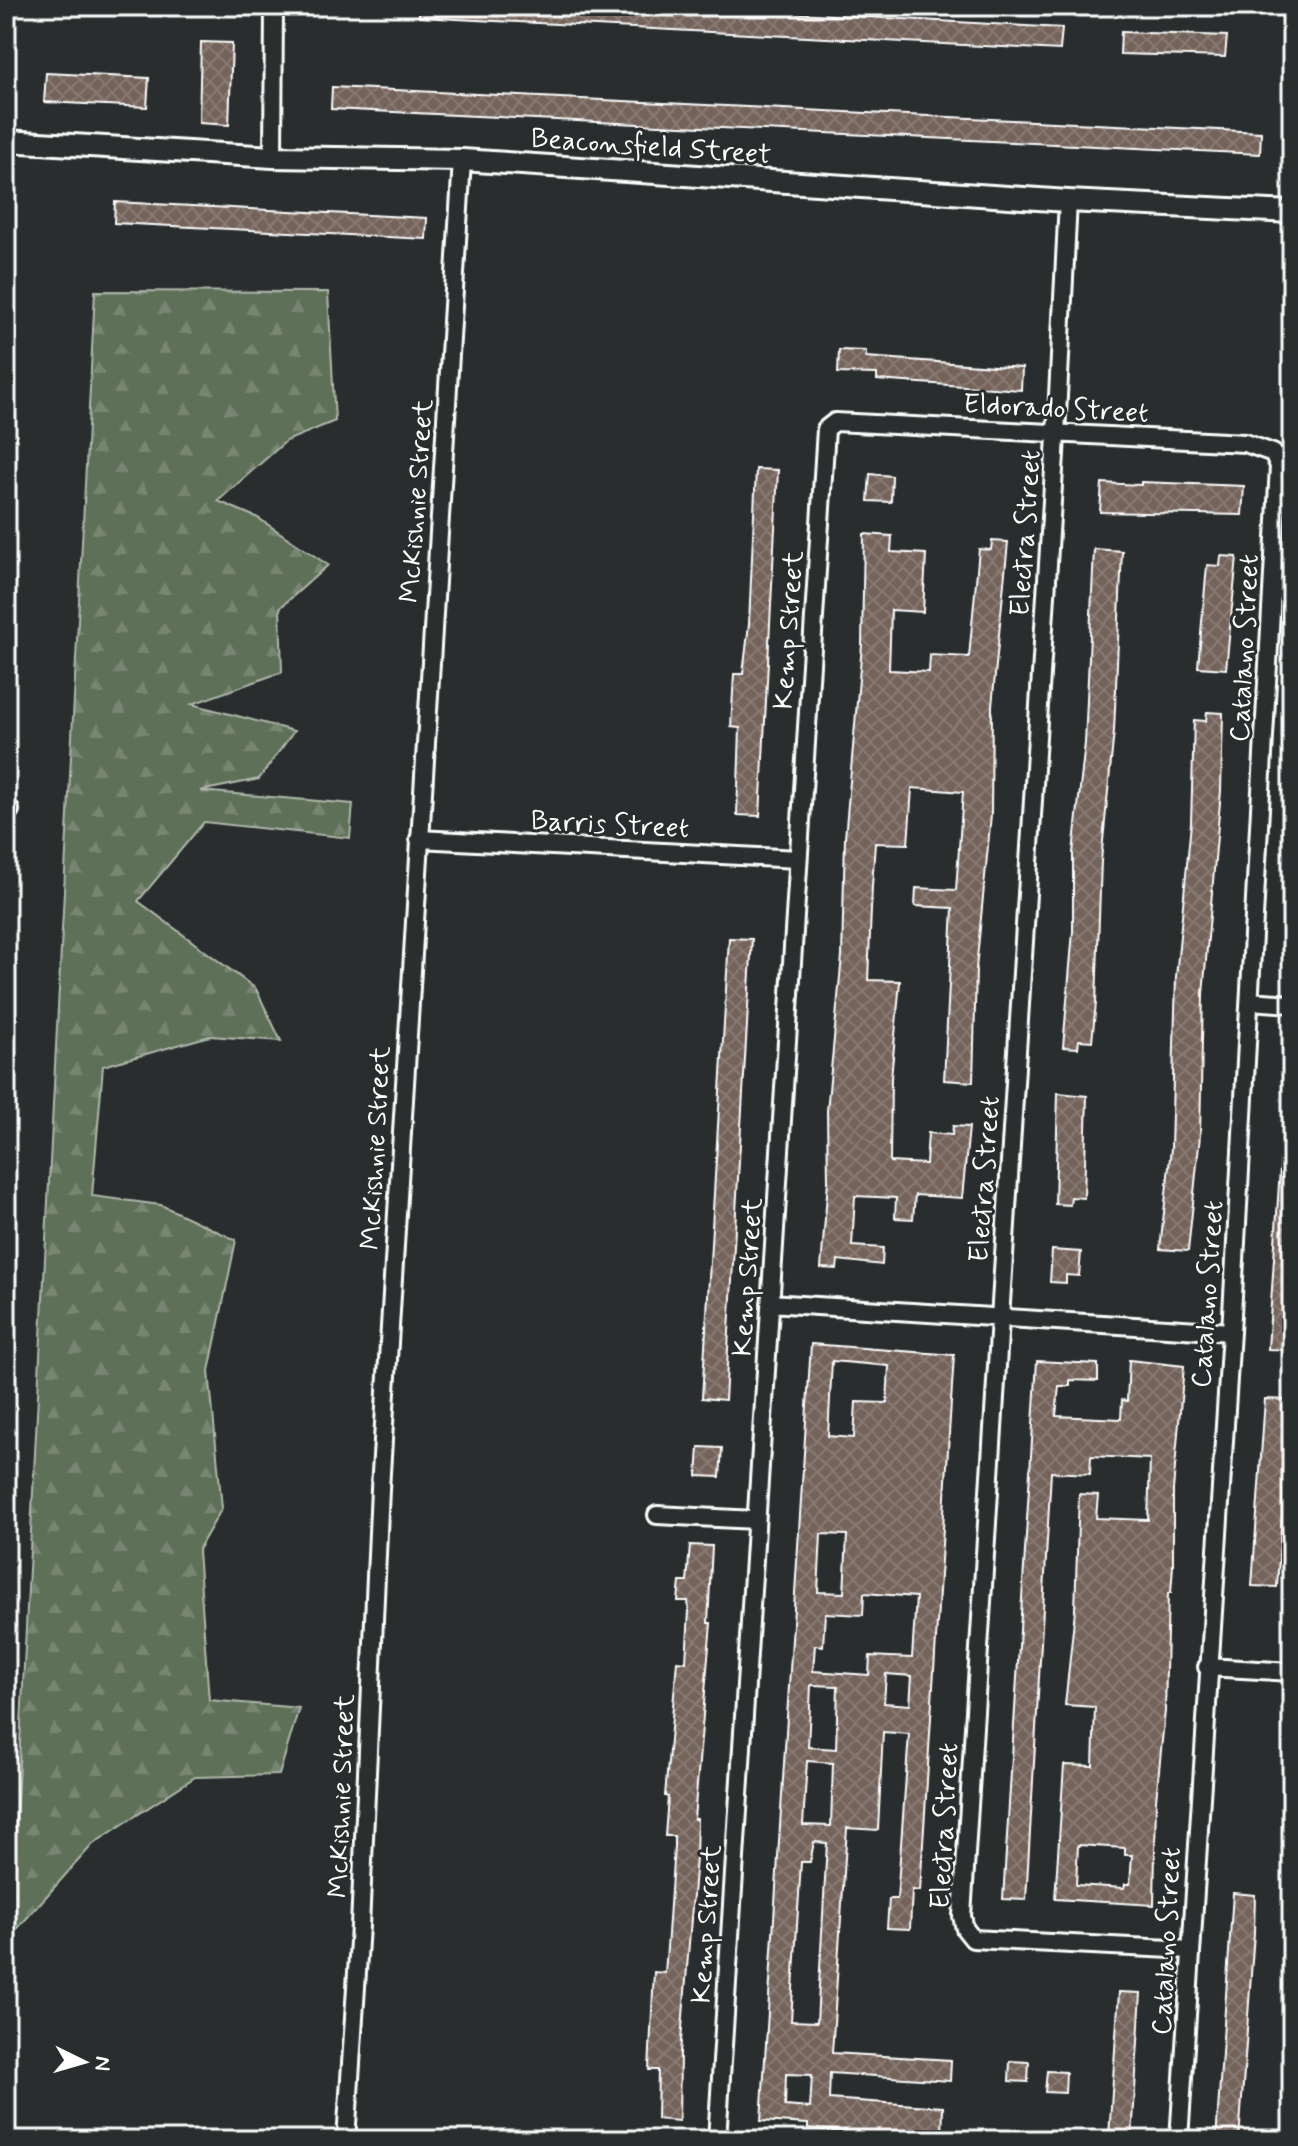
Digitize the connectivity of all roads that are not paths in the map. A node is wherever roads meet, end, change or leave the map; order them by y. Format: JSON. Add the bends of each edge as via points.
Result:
{"nodes":[{"id":1,"x":274,"y":6,"type":"edge"},
{"id":2,"x":6,"y":141,"type":"edge"},
{"id":3,"x":273,"y":157,"type":"junction"},
{"id":4,"x":462,"y":160,"type":"junction"},
{"id":5,"x":1068,"y":201,"type":"junction"},
{"id":6,"x":1292,"y":212,"type":"edge"},
{"id":7,"x":835,"y":422,"type":"joint"},
{"id":8,"x":1057,"y":434,"type":"junction"},
{"id":9,"x":1273,"y":453,"type":"joint"},
{"id":10,"x":419,"y":839,"type":"junction"},
{"id":11,"x":798,"y":859,"type":"junction"},
{"id":12,"x":1250,"y":1001,"type":"junction"},
{"id":13,"x":1292,"y":1004,"type":"edge"},
{"id":14,"x":770,"y":1303,"type":"junction"},
{"id":15,"x":1000,"y":1317,"type":"junction"},
{"id":16,"x":1231,"y":1332,"type":"junction"},
{"id":17,"x":657,"y":1515,"type":"dead end"},
{"id":18,"x":756,"y":1520,"type":"junction"},
{"id":19,"x":1207,"y":1667,"type":"junction"},
{"id":20,"x":1292,"y":1672,"type":"edge"},
{"id":21,"x":1191,"y":1950,"type":"junction"},
{"id":22,"x":346,"y":2140,"type":"edge"},
{"id":23,"x":717,"y":2140,"type":"edge"},
{"id":24,"x":1179,"y":2140,"type":"edge"}],
"edges":[{"from":1,"to":3,"type":"street"},
{"from":2,"to":3,"type":"street","name":"Beaconsfield Street"},
{"from":3,"to":4,"type":"street","name":"Beaconsfield Street"},
{"from":4,"to":5,"type":"street","name":"Beaconsfield Street"},
{"from":4,"to":10,"type":"street","name":"McKishnie Street"},
{"from":5,"to":6,"type":"street","name":"Beaconsfield Street"},
{"from":5,"to":8,"type":"street","name":"Electra Street"},
{"from":7,"to":8,"type":"street","name":"Eldorado Street"},
{"from":7,"to":11,"type":"street","name":"Kemp Street","via":[[826,429]]},
{"from":8,"to":9,"type":"street","name":"Eldorado Street","via":[[1245,443]]},
{"from":8,"to":15,"type":"street","name":"Electra Street"},
{"from":9,"to":12,"type":"street","name":"Catalano Street","via":[[1279,478]]},
{"from":10,"to":11,"type":"street","name":"Barris Street"},
{"from":10,"to":22,"type":"street","name":"McKishnie Street"},
{"from":11,"to":14,"type":"street","name":"Kemp Street"},
{"from":12,"to":13,"type":"street"},
{"from":12,"to":16,"type":"street","name":"Catalano Street"},
{"from":14,"to":15,"type":"street"},
{"from":14,"to":18,"type":"street","name":"Kemp Street"},
{"from":15,"to":16,"type":"street"},
{"from":15,"to":21,"type":"street","name":"Electra Street","via":[[965,1929],[973,1939]]},
{"from":16,"to":19,"type":"street","name":"Catalano Street"},
{"from":17,"to":18,"type":"street"},
{"from":18,"to":23,"type":"street","name":"Kemp Street"},
{"from":19,"to":20,"type":"street"},
{"from":19,"to":21,"type":"street","name":"Catalano Street"},
{"from":21,"to":24,"type":"street","name":"Catalano Street"}]}
